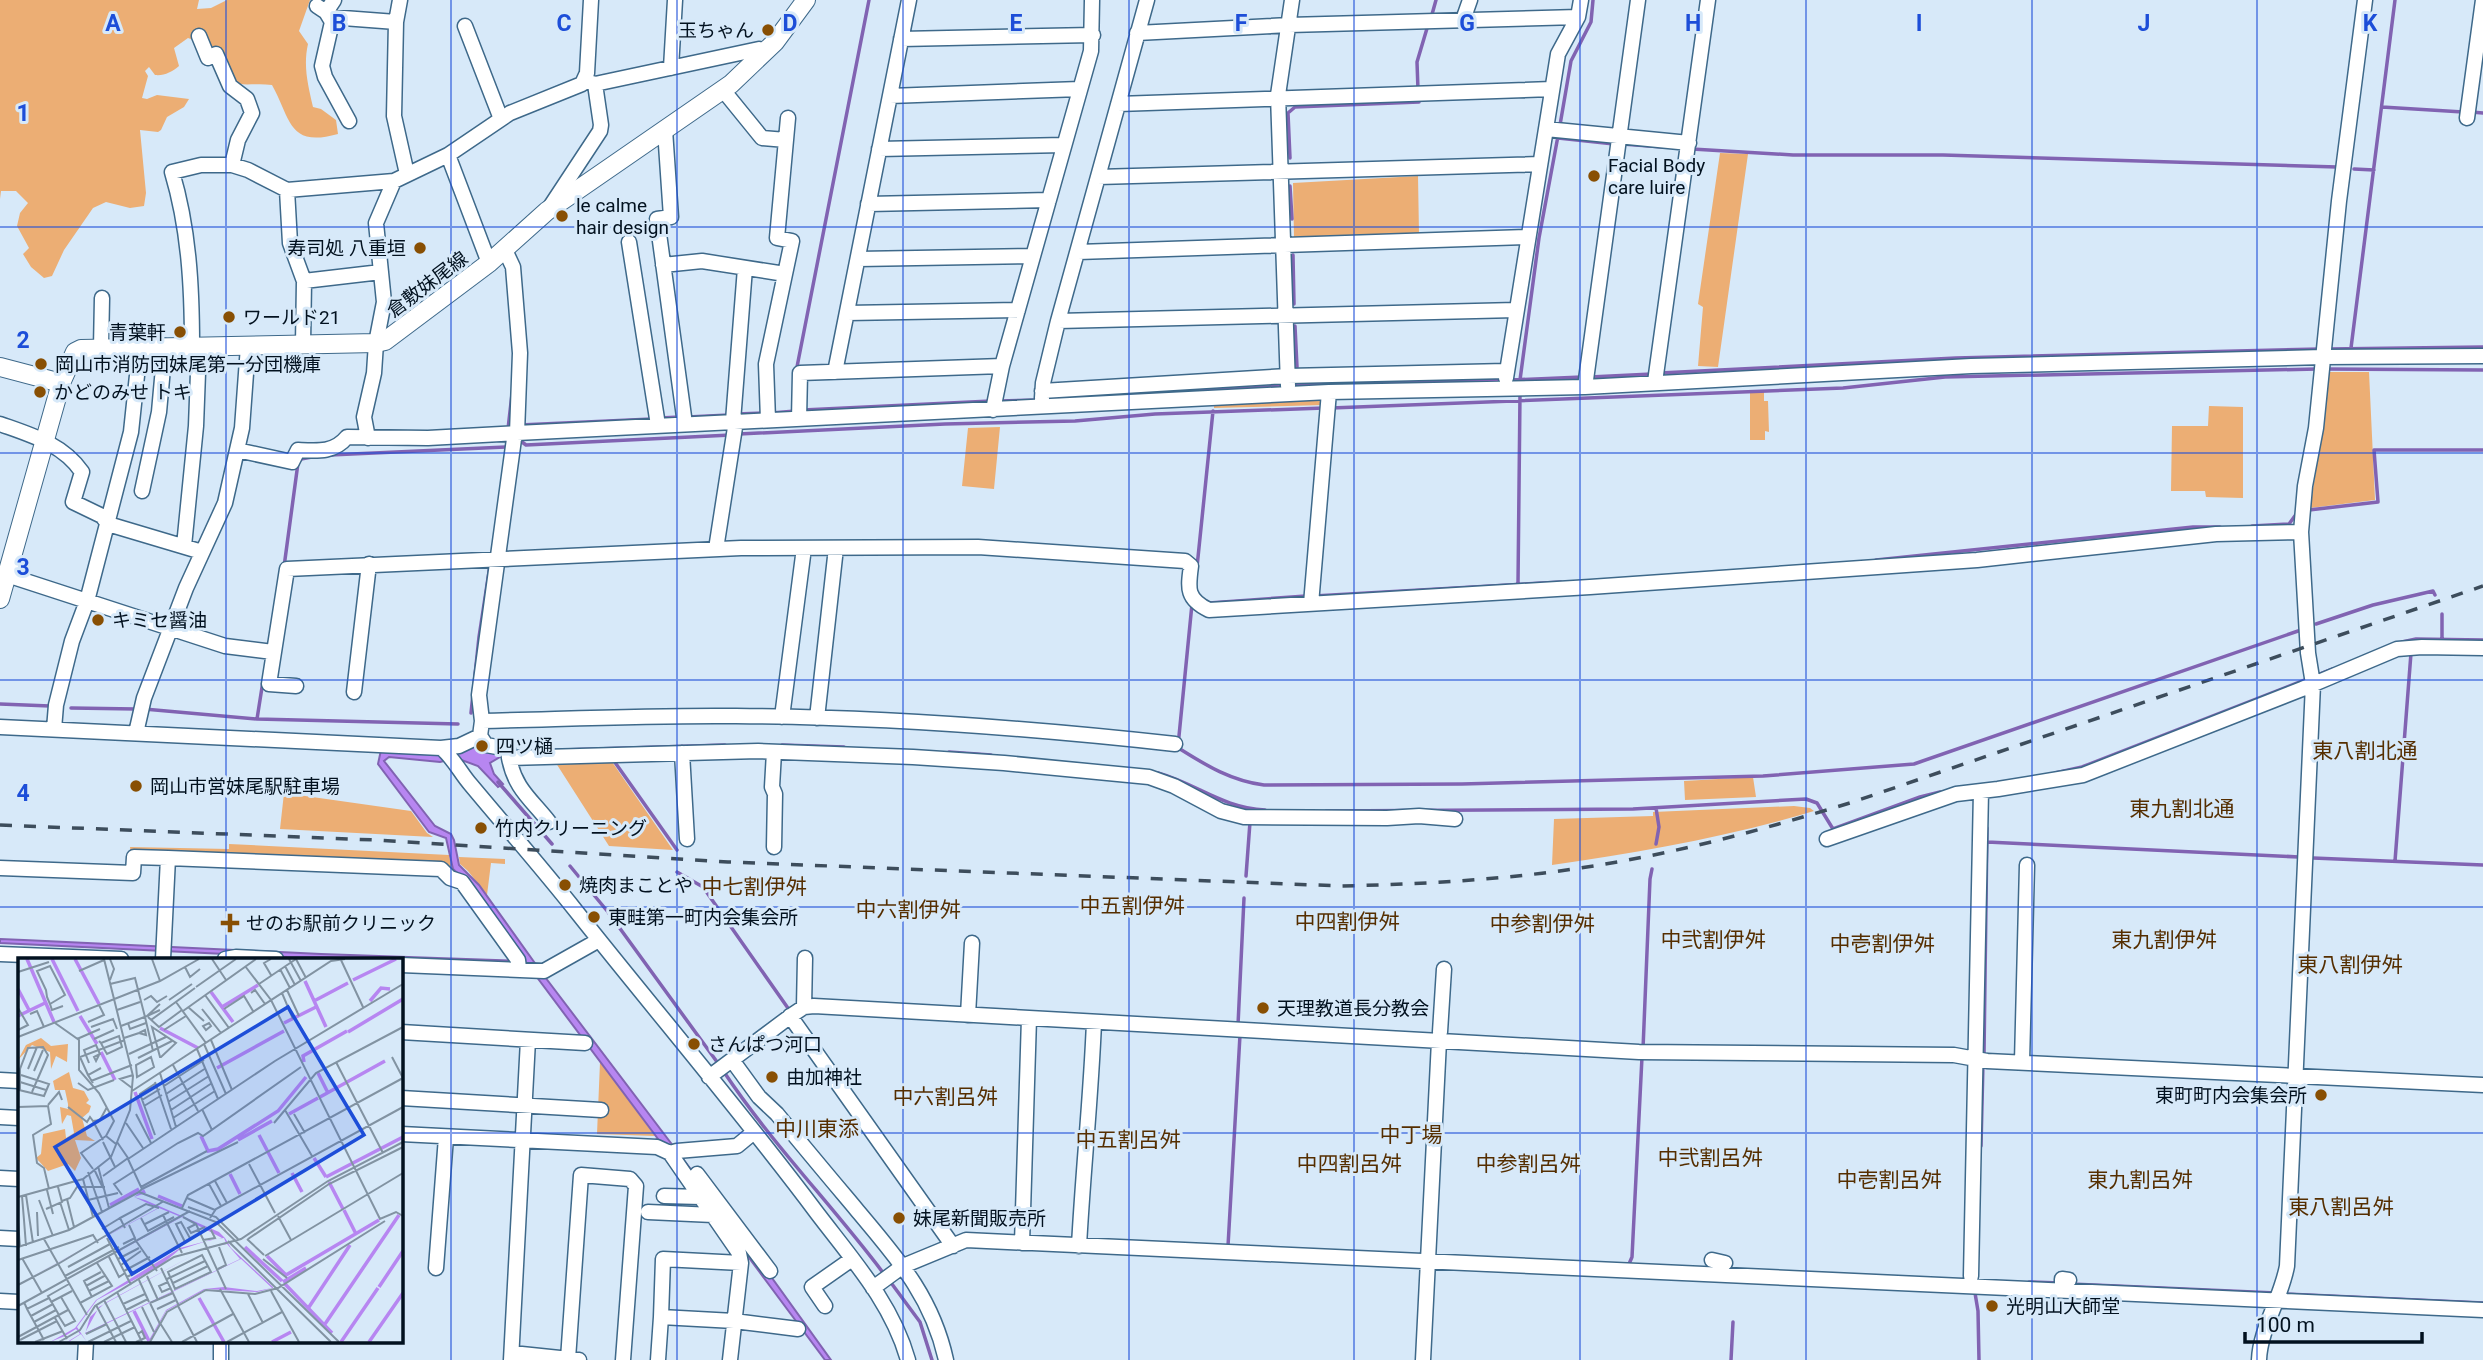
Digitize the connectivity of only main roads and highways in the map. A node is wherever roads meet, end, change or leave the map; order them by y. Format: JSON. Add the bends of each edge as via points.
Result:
{"nodes":[{"id":1,"x":806,"y":0,"type":"edge"},
{"id":2,"x":0,"y":367,"type":"edge"},
{"id":3,"x":61,"y":383,"type":"junction"},
{"id":4,"x":0,"y":598,"type":"edge"}],
"edges":[{"from":1,"to":3,"type":"main road","name":"倉敷妹尾線","via":[[766,51],[723,90],[547,211],[489,263],[385,341],[81,349],[75,352]]},
{"from":2,"to":3,"type":"main road"},
{"from":3,"to":4,"type":"main road"}]}
